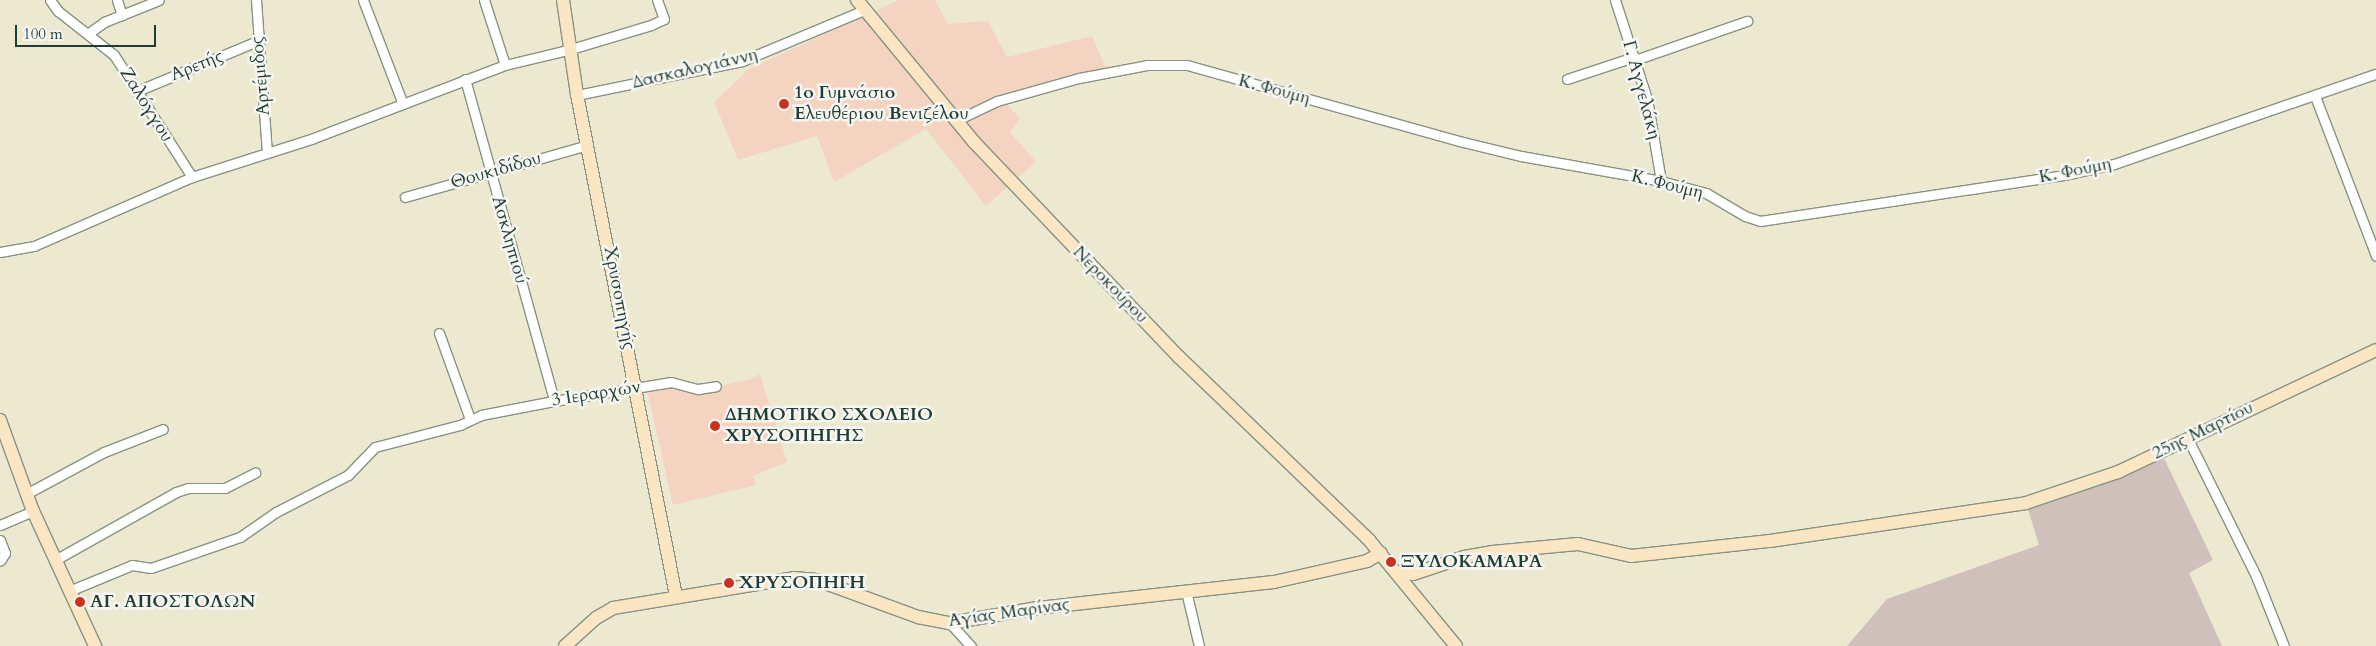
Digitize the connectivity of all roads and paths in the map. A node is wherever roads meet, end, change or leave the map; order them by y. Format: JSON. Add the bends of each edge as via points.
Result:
{"nodes":[{"id":1,"x":50,"y":0,"type":"edge"},
{"id":2,"x":117,"y":0,"type":"edge"},
{"id":3,"x":160,"y":0,"type":"edge"},
{"id":4,"x":256,"y":0,"type":"edge"},
{"id":5,"x":363,"y":0,"type":"edge"},
{"id":6,"x":484,"y":0,"type":"edge"},
{"id":7,"x":562,"y":0,"type":"edge"},
{"id":8,"x":657,"y":0,"type":"edge"},
{"id":9,"x":1615,"y":0,"type":"edge"},
{"id":10,"x":861,"y":5,"type":"edge"},
{"id":11,"x":122,"y":15,"type":"junction"},
{"id":12,"x":1747,"y":20,"type":"dead end"},
{"id":13,"x":89,"y":33,"type":"junction"},
{"id":14,"x":258,"y":42,"type":"junction"},
{"id":15,"x":571,"y":50,"type":"junction"},
{"id":16,"x":1635,"y":59,"type":"junction"},
{"id":17,"x":505,"y":65,"type":"junction"},
{"id":18,"x":2376,"y":74,"type":"edge"},
{"id":19,"x":465,"y":79,"type":"junction"},
{"id":20,"x":1567,"y":80,"type":"dead end"},
{"id":21,"x":137,"y":91,"type":"junction"},
{"id":22,"x":577,"y":95,"type":"junction"},
{"id":23,"x":2315,"y":96,"type":"junction"},
{"id":24,"x":403,"y":104,"type":"junction"},
{"id":25,"x":955,"y":121,"type":"junction"},
{"id":26,"x":587,"y":145,"type":"junction"},
{"id":27,"x":267,"y":153,"type":"junction"},
{"id":28,"x":490,"y":172,"type":"junction"},
{"id":29,"x":192,"y":177,"type":"junction"},
{"id":30,"x":1661,"y":180,"type":"junction"},
{"id":31,"x":405,"y":198,"type":"dead end"},
{"id":32,"x":0,"y":252,"type":"edge"},
{"id":33,"x":2376,"y":256,"type":"edge"},
{"id":34,"x":439,"y":333,"type":"dead end"},
{"id":35,"x":2376,"y":350,"type":"edge"},
{"id":36,"x":716,"y":386,"type":"dead end"},
{"id":37,"x":637,"y":388,"type":"junction"},
{"id":38,"x":554,"y":400,"type":"junction"},
{"id":39,"x":473,"y":418,"type":"junction"},
{"id":40,"x":0,"y":420,"type":"edge"},
{"id":41,"x":163,"y":430,"type":"dead end"},
{"id":42,"x":2188,"y":439,"type":"junction"},
{"id":43,"x":255,"y":473,"type":"dead end"},
{"id":44,"x":26,"y":494,"type":"junction"},
{"id":45,"x":33,"y":511,"type":"junction"},
{"id":46,"x":0,"y":525,"type":"edge"},
{"id":47,"x":0,"y":540,"type":"edge"},
{"id":48,"x":1381,"y":553,"type":"junction"},
{"id":49,"x":55,"y":560,"type":"junction"},
{"id":50,"x":0,"y":561,"type":"edge"},
{"id":51,"x":1397,"y":572,"type":"junction"},
{"id":52,"x":69,"y":591,"type":"junction"},
{"id":53,"x":1186,"y":591,"type":"junction"},
{"id":54,"x":676,"y":596,"type":"junction"},
{"id":55,"x":950,"y":623,"type":"junction"},
{"id":56,"x":95,"y":646,"type":"edge"},
{"id":57,"x":565,"y":646,"type":"edge"},
{"id":58,"x":970,"y":646,"type":"edge"},
{"id":59,"x":1199,"y":646,"type":"edge"},
{"id":60,"x":1456,"y":646,"type":"edge"},
{"id":61,"x":2284,"y":646,"type":"edge"}],
"edges":[{"from":1,"to":13,"type":"street","name":"Ζαλόγγου","via":[[58,11]]},
{"from":2,"to":11,"type":"street"},
{"from":3,"to":11,"type":"street"},
{"from":4,"to":14,"type":"street","name":"Αρτέμιδος"},
{"from":5,"to":24,"type":"street"},
{"from":6,"to":17,"type":"street"},
{"from":7,"to":15,"type":"main road","name":"Χρυσοπηγής"},
{"from":8,"to":15,"type":"street","via":[[664,19]]},
{"from":9,"to":16,"type":"street","name":"Γ. Αγγελάκη"},
{"from":10,"to":22,"type":"street","name":"Δασκαλογιάννη","via":[[742,61]]},
{"from":10,"to":25,"type":"main road","name":"Νεροκούρου"},
{"from":11,"to":13,"type":"street"},
{"from":12,"to":16,"type":"street"},
{"from":13,"to":21,"type":"street","name":"Ζαλόγγου","via":[[114,55]]},
{"from":14,"to":21,"type":"street","name":"Αρετής"},
{"from":14,"to":27,"type":"street","name":"Αρτέμιδος"},
{"from":15,"to":17,"type":"street"},
{"from":15,"to":22,"type":"main road","name":"Χρυσοπηγής"},
{"from":16,"to":20,"type":"street"},
{"from":16,"to":30,"type":"street","name":"Γ. Αγγελάκη","via":[[1648,99]]},
{"from":17,"to":19,"type":"street"},
{"from":18,"to":23,"type":"street","name":"Κ. Φούμη"},
{"from":19,"to":24,"type":"street"},
{"from":19,"to":28,"type":"street","name":"Ασκληπιού"},
{"from":21,"to":29,"type":"street","name":"Ζαλόγγου"},
{"from":22,"to":26,"type":"main road","name":"Χρυσοπηγής"},
{"from":23,"to":30,"type":"street","name":"Κ. Φούμη","via":[[2114,164],[2064,175],[1760,221],[1706,193]]},
{"from":23,"to":33,"type":"street"},
{"from":24,"to":27,"type":"street"},
{"from":25,"to":30,"type":"street","name":"Κ. Φούμη","via":[[996,100],[1079,78],[1147,65],[1187,65],[1463,142],[1522,156]]},
{"from":25,"to":48,"type":"main road","name":"Νεροκούρου","via":[[1179,357]]},
{"from":26,"to":28,"type":"street","name":"Θουκιδίδου"},
{"from":26,"to":37,"type":"main road","name":"Χρυσοπηγής"},
{"from":27,"to":29,"type":"street"},
{"from":28,"to":31,"type":"street","name":"Θουκιδίδου"},
{"from":28,"to":38,"type":"street","name":"Ασκληπιού"},
{"from":29,"to":32,"type":"street","via":[[34,246]]},
{"from":34,"to":39,"type":"street"},
{"from":35,"to":42,"type":"main road","name":"25ης Μαρτίου"},
{"from":36,"to":37,"type":"street","name":"3 Ιεραρχών","via":[[698,389],[671,382]]},
{"from":37,"to":38,"type":"street","name":"3 Ιεραρχών"},
{"from":37,"to":54,"type":"main road","name":"Χρυσοπηγής"},
{"from":38,"to":39,"type":"street","name":"3 Ιεραρχών"},
{"from":39,"to":52,"type":"street","name":"3 Ιεραρχών","via":[[460,425],[376,447],[348,475],[276,512],[228,542],[151,568],[132,565]]},
{"from":40,"to":44,"type":"main road"},
{"from":41,"to":44,"type":"street","via":[[104,452]]},
{"from":42,"to":51,"type":"main road","name":"25ης Μαρτίου","via":[[2101,479],[2026,503],[1696,549],[1622,556],[1578,544],[1492,552],[1464,557],[1413,574]]},
{"from":42,"to":61,"type":"street","via":[[2256,576]]},
{"from":43,"to":49,"type":"street","via":[[225,488],[188,488],[176,492]]},
{"from":44,"to":45,"type":"main road"},
{"from":45,"to":46,"type":"street"},
{"from":45,"to":49,"type":"main road"},
{"from":47,"to":50,"type":"street","via":[[5,552]]},
{"from":48,"to":51,"type":"main road","name":"Νεροκούρου"},
{"from":48,"to":53,"type":"main road","name":"Αγίας Μαρίνας","via":[[1367,560],[1274,582]]},
{"from":49,"to":52,"type":"main road"},
{"from":51,"to":60,"type":"main road","name":"Νεροκούρου"},
{"from":52,"to":56,"type":"main road"},
{"from":53,"to":55,"type":"main road","name":"Αγίας Μαρίνας","via":[[1038,608]]},
{"from":53,"to":59,"type":"street"},
{"from":54,"to":55,"type":"main road","name":"Αγίας Μαρίνας","via":[[794,578],[817,580],[918,617]]},
{"from":54,"to":57,"type":"main road","name":"Αγίας Μαρίνας","via":[[613,608],[596,618]]},
{"from":55,"to":58,"type":"street"}]}
